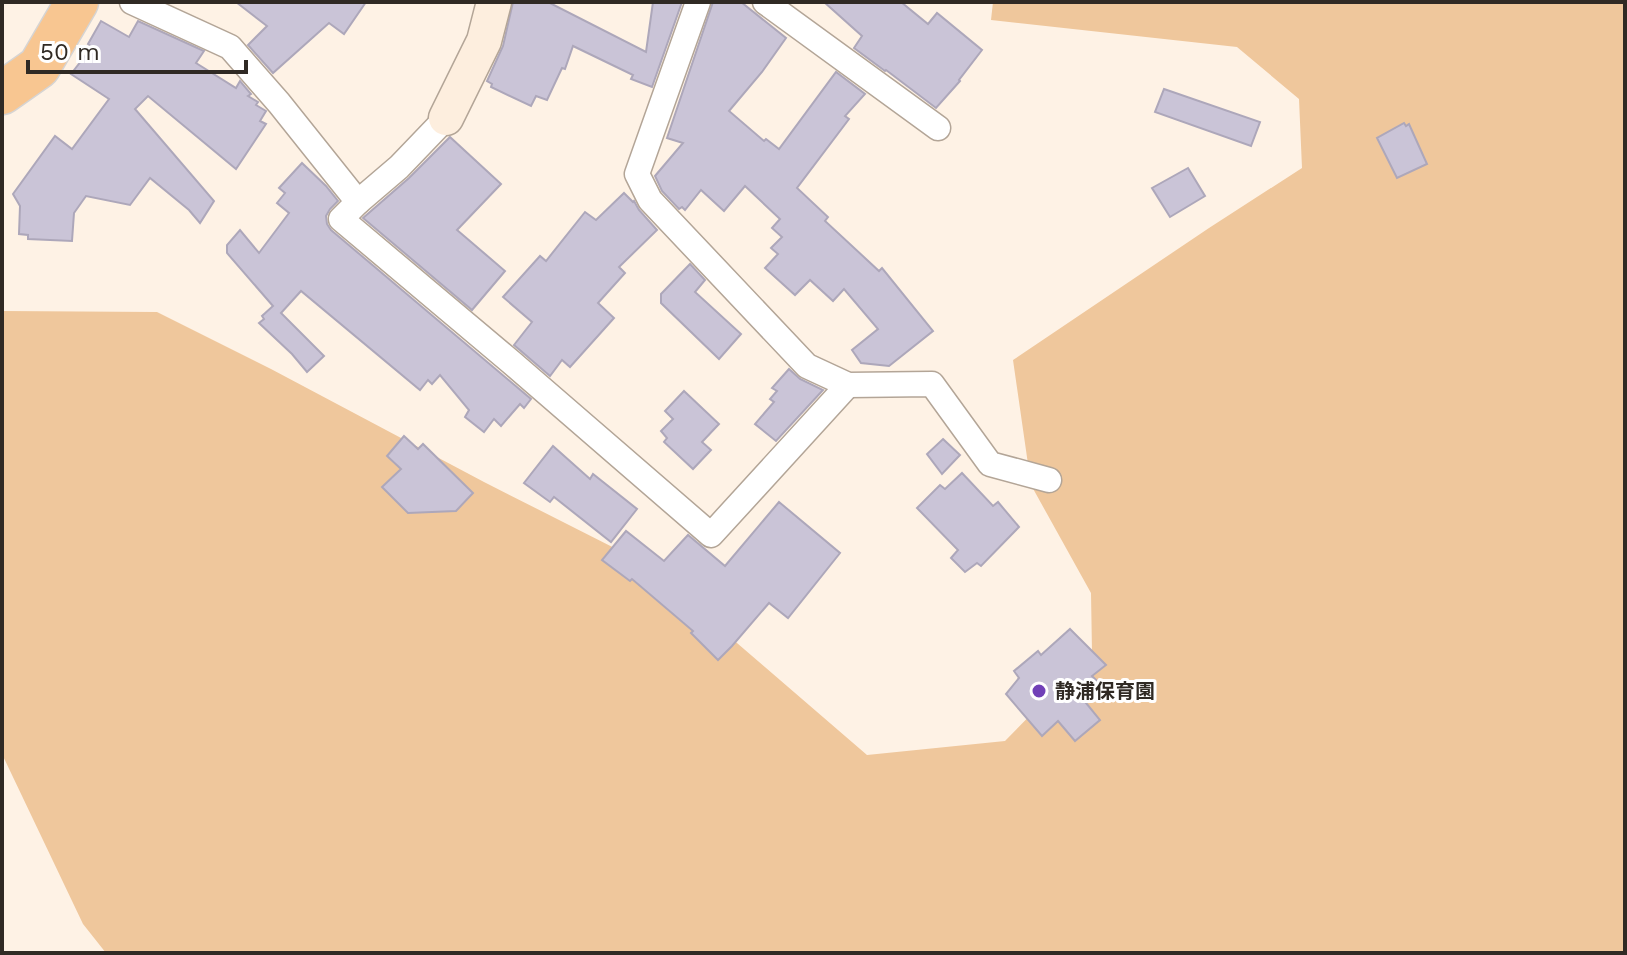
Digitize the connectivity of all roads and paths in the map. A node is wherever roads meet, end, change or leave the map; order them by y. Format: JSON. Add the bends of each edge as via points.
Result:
{"nodes":[{"id":1,"x":77,"y":2,"type":"edge"},
{"id":2,"x":132,"y":2,"type":"edge"},
{"id":3,"x":494,"y":2,"type":"edge"},
{"id":4,"x":698,"y":2,"type":"edge"},
{"id":5,"x":765,"y":2,"type":"edge"},
{"id":6,"x":2,"y":93,"type":"edge"},
{"id":7,"x":446,"y":118,"type":"joint"},
{"id":8,"x":938,"y":128,"type":"dead end"},
{"id":9,"x":358,"y":202,"type":"junction"},
{"id":10,"x":848,"y":385,"type":"junction"},
{"id":11,"x":1049,"y":480,"type":"dead end"}],
"edges":[{"from":1,"to":6,"type":"highway","via":[[39,67]]},
{"from":2,"to":9,"type":"street","via":[[230,47]]},
{"from":3,"to":7,"type":"street","via":[[484,41]]},
{"from":4,"to":10,"type":"street","via":[[637,174],[650,200],[807,366]]},
{"from":5,"to":8,"type":"street"},
{"from":7,"to":9,"type":"street"},
{"from":9,"to":10,"type":"street","via":[[341,219],[711,535]]},
{"from":10,"to":11,"type":"street","via":[[932,384],[990,464]]}]}
